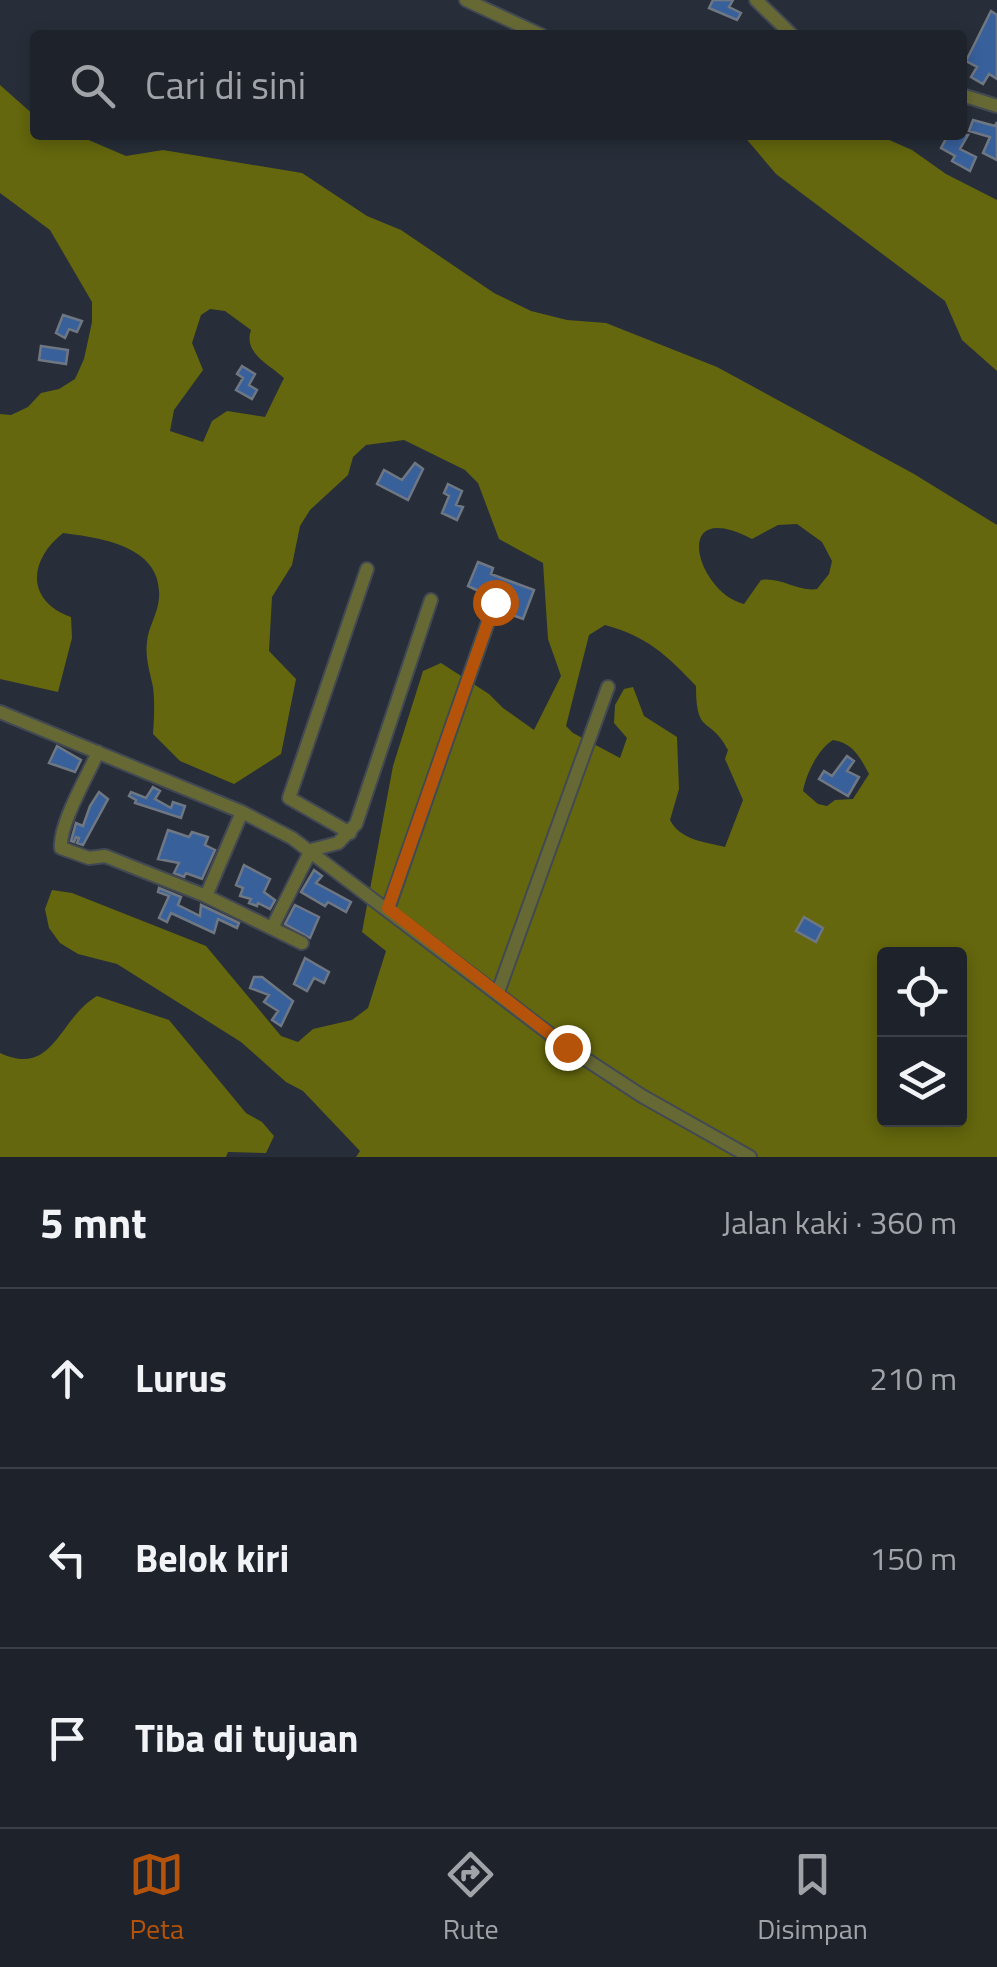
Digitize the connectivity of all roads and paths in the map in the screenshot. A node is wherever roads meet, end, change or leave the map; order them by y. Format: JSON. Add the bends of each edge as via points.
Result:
{"nodes":[{"id":1,"x":466,"y":0,"type":"edge"},
{"id":2,"x":756,"y":0,"type":"edge"},
{"id":3,"x":530,"y":30,"type":"edge"},
{"id":4,"x":787,"y":30,"type":"edge"},
{"id":5,"x":967,"y":97,"type":"edge"},
{"id":6,"x":997,"y":106,"type":"edge"},
{"id":7,"x":367,"y":569,"type":"dead end"},
{"id":8,"x":430,"y":600,"type":"dead end"},
{"id":9,"x":495,"y":602,"type":"dead end"},
{"id":10,"x":608,"y":687,"type":"dead end"},
{"id":11,"x":0,"y":712,"type":"edge"},
{"id":12,"x":98,"y":752,"type":"junction"},
{"id":13,"x":242,"y":812,"type":"junction"},
{"id":14,"x":350,"y":833,"type":"junction"},
{"id":15,"x":311,"y":850,"type":"junction"},
{"id":16,"x":206,"y":896,"type":"junction"},
{"id":17,"x":388,"y":908,"type":"junction"},
{"id":18,"x":272,"y":928,"type":"junction"},
{"id":19,"x":302,"y":943,"type":"dead end"},
{"id":20,"x":498,"y":992,"type":"junction"},
{"id":21,"x":750,"y":1157,"type":"edge"}],
"edges":[{"from":1,"to":3,"type":"street"},
{"from":2,"to":4,"type":"street"},
{"from":5,"to":6,"type":"street"},
{"from":7,"to":14,"type":"street","via":[[288,798]]},
{"from":8,"to":14,"type":"street"},
{"from":9,"to":17,"type":"street"},
{"from":10,"to":20,"type":"street"},
{"from":11,"to":12,"type":"street"},
{"from":12,"to":13,"type":"street"},
{"from":12,"to":16,"type":"street","via":[[60,846]]},
{"from":13,"to":15,"type":"street"},
{"from":13,"to":16,"type":"street"},
{"from":14,"to":15,"type":"street"},
{"from":15,"to":17,"type":"street"},
{"from":15,"to":18,"type":"street"},
{"from":16,"to":18,"type":"street"},
{"from":17,"to":20,"type":"street"},
{"from":18,"to":19,"type":"street"},
{"from":20,"to":21,"type":"street","via":[[567,1047]]}]}
